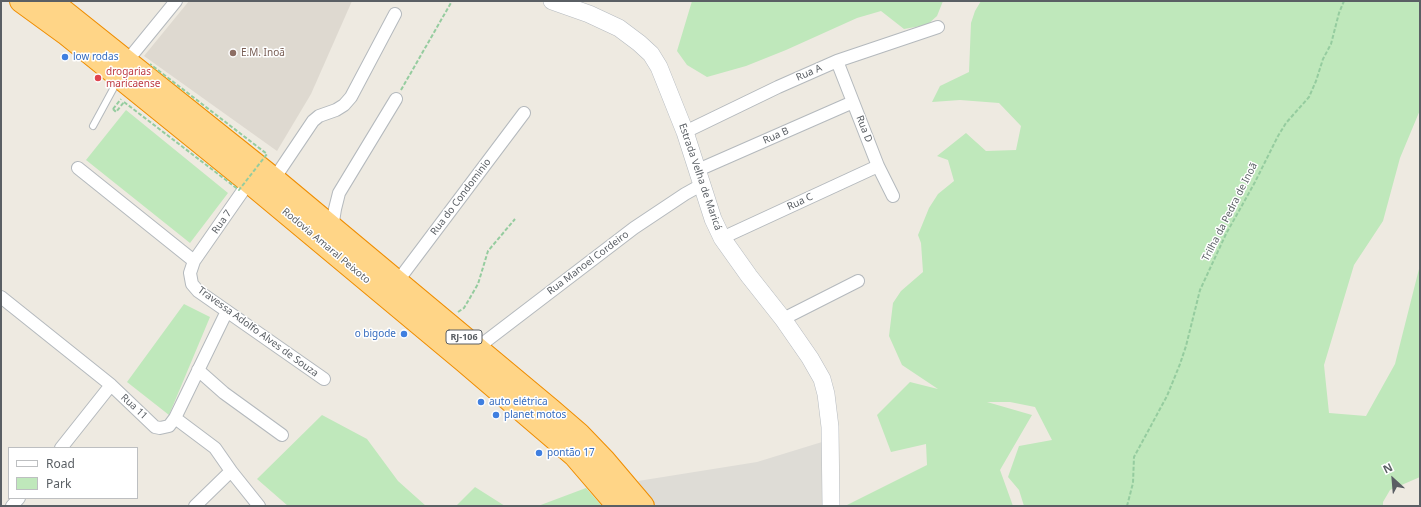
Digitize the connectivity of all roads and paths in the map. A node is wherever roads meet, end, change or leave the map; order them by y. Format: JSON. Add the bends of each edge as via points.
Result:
{"nodes":[{"id":1,"x":21,"y":1,"type":"edge"},
{"id":2,"x":51,"y":1,"type":"edge"},
{"id":3,"x":176,"y":1,"type":"edge"},
{"id":4,"x":452,"y":1,"type":"edge"},
{"id":5,"x":552,"y":1,"type":"edge"},
{"id":6,"x":1344,"y":1,"type":"edge"},
{"id":7,"x":395,"y":14,"type":"dead end"},
{"id":8,"x":938,"y":28,"type":"dead end"},
{"id":9,"x":837,"y":61,"type":"junction"},
{"id":10,"x":150,"y":64,"type":"dead end"},
{"id":11,"x":123,"y":69,"type":"junction"},
{"id":12,"x":396,"y":99,"type":"joint"},
{"id":13,"x":854,"y":102,"type":"junction"},
{"id":14,"x":105,"y":104,"type":"junction"},
{"id":15,"x":524,"y":113,"type":"dead end"},
{"id":16,"x":93,"y":126,"type":"dead end"},
{"id":17,"x":685,"y":132,"type":"junction"},
{"id":18,"x":878,"y":166,"type":"junction"},
{"id":19,"x":78,"y":168,"type":"dead end"},
{"id":20,"x":700,"y":177,"type":"junction"},
{"id":21,"x":274,"y":179,"type":"junction"},
{"id":22,"x":249,"y":182,"type":"junction"},
{"id":23,"x":893,"y":196,"type":"dead end"},
{"id":24,"x":515,"y":219,"type":"dead end"},
{"id":25,"x":332,"y":228,"type":"junction"},
{"id":26,"x":722,"y":238,"type":"junction"},
{"id":27,"x":194,"y":261,"type":"junction"},
{"id":28,"x":858,"y":281,"type":"dead end"},
{"id":29,"x":397,"y":282,"type":"junction"},
{"id":30,"x":1,"y":297,"type":"edge"},
{"id":31,"x":227,"y":311,"type":"junction"},
{"id":32,"x":783,"y":319,"type":"junction"},
{"id":33,"x":444,"y":321,"type":"junction"},
{"id":34,"x":477,"y":348,"type":"junction"},
{"id":35,"x":198,"y":370,"type":"junction"},
{"id":36,"x":324,"y":379,"type":"dead end"},
{"id":37,"x":111,"y":386,"type":"junction"},
{"id":38,"x":175,"y":418,"type":"junction"},
{"id":39,"x":282,"y":435,"type":"dead end"},
{"id":40,"x":62,"y":447,"type":"edge"},
{"id":41,"x":232,"y":471,"type":"junction"},
{"id":42,"x":195,"y":506,"type":"edge"},
{"id":43,"x":259,"y":506,"type":"edge"},
{"id":44,"x":618,"y":506,"type":"edge"},
{"id":45,"x":643,"y":506,"type":"edge"},
{"id":46,"x":831,"y":506,"type":"edge"},
{"id":47,"x":1127,"y":506,"type":"edge"}],
"edges":[{"from":1,"to":11,"type":"highway","name":"Rodovia Amaral Peixoto","number":"RJ-106","via":[[65,33]]},
{"from":2,"to":11,"type":"highway","name":"Rodovia Amaral Peixoto","number":"RJ-106"},
{"from":3,"to":11,"type":"street"},
{"from":4,"to":12,"type":"path"},
{"from":5,"to":17,"type":"street","name":"Estrada Velha de Maricá","via":[[619,28],[651,54],[659,67]]},
{"from":6,"to":47,"type":"path","name":"Trilha da Pedra de Inoã","via":[[1331,44],[1309,97],[1278,136],[1226,234],[1200,290],[1180,364],[1167,396],[1134,457],[1133,483]]},
{"from":7,"to":21,"type":"street","via":[[351,97],[336,110],[313,120]]},
{"from":8,"to":9,"type":"street","name":"Rua A"},
{"from":9,"to":13,"type":"street","name":"Rua D"},
{"from":9,"to":17,"type":"street","name":"Rua A","via":[[778,86]]},
{"from":10,"to":14,"type":"path","bridge":true,"via":[[267,154],[239,190],[124,102],[116,112]]},
{"from":11,"to":14,"type":"lane"},
{"from":11,"to":21,"type":"highway","name":"Rodovia Amaral Peixoto","number":"RJ-106"},
{"from":11,"to":22,"type":"highway","name":"Rodovia Amaral Peixoto","number":"RJ-106"},
{"from":12,"to":25,"type":"street","via":[[340,193]]},
{"from":13,"to":18,"type":"street","name":"Rua D"},
{"from":13,"to":20,"type":"street","name":"Rua B"},
{"from":14,"to":16,"type":"lane"},
{"from":15,"to":29,"type":"street","name":"Rua do Condominio"},
{"from":17,"to":20,"type":"street","name":"Estrada Velha de Maricá"},
{"from":18,"to":23,"type":"street","name":"Rua D"},
{"from":18,"to":26,"type":"street","name":"Rua C"},
{"from":19,"to":27,"type":"street"},
{"from":20,"to":26,"type":"street","name":"Estrada Velha de Maricá","via":[[713,219]]},
{"from":20,"to":34,"type":"street","name":"Rua Manoel Cordeiro","via":[[684,194],[634,228]]},
{"from":21,"to":25,"type":"highway","name":"Rodovia Amaral Peixoto","number":"RJ-106"},
{"from":22,"to":27,"type":"street","name":"Rua 7"},
{"from":22,"to":44,"type":"highway","name":"Rodovia Amaral Peixoto","number":"RJ-106","via":[[552,436],[580,462]]},
{"from":24,"to":33,"type":"path","via":[[488,251],[478,284],[464,308]]},
{"from":25,"to":29,"type":"highway","name":"Rodovia Amaral Peixoto","number":"RJ-106"},
{"from":26,"to":32,"type":"street","name":"Estrada Velha de Maricá","via":[[748,276]]},
{"from":27,"to":31,"type":"street","name":"Travessa Adolfo Alves de Souza","via":[[190,274],[192,284]]},
{"from":28,"to":32,"type":"street"},
{"from":29,"to":33,"type":"highway","name":"Rodovia Amaral Peixoto","number":"RJ-106"},
{"from":30,"to":37,"type":"street","name":"Rua 11"},
{"from":31,"to":35,"type":"street"},
{"from":31,"to":36,"type":"street","name":"Travessa Adolfo Alves de Souza"},
{"from":32,"to":46,"type":"street","name":"Estrada Velha de Maricá","via":[[822,378],[830,427]]},
{"from":33,"to":34,"type":"highway","name":"Rodovia Amaral Peixoto","number":"RJ-106"},
{"from":34,"to":45,"type":"highway","name":"Rodovia Amaral Peixoto","number":"RJ-106","via":[[579,434]]},
{"from":35,"to":38,"type":"street"},
{"from":35,"to":39,"type":"street","via":[[230,398]]},
{"from":37,"to":38,"type":"street","name":"Rua 11","via":[[155,426],[166,428]]},
{"from":37,"to":40,"type":"street"},
{"from":38,"to":41,"type":"street","via":[[215,448]]},
{"from":41,"to":42,"type":"street"},
{"from":41,"to":43,"type":"street"}]}
